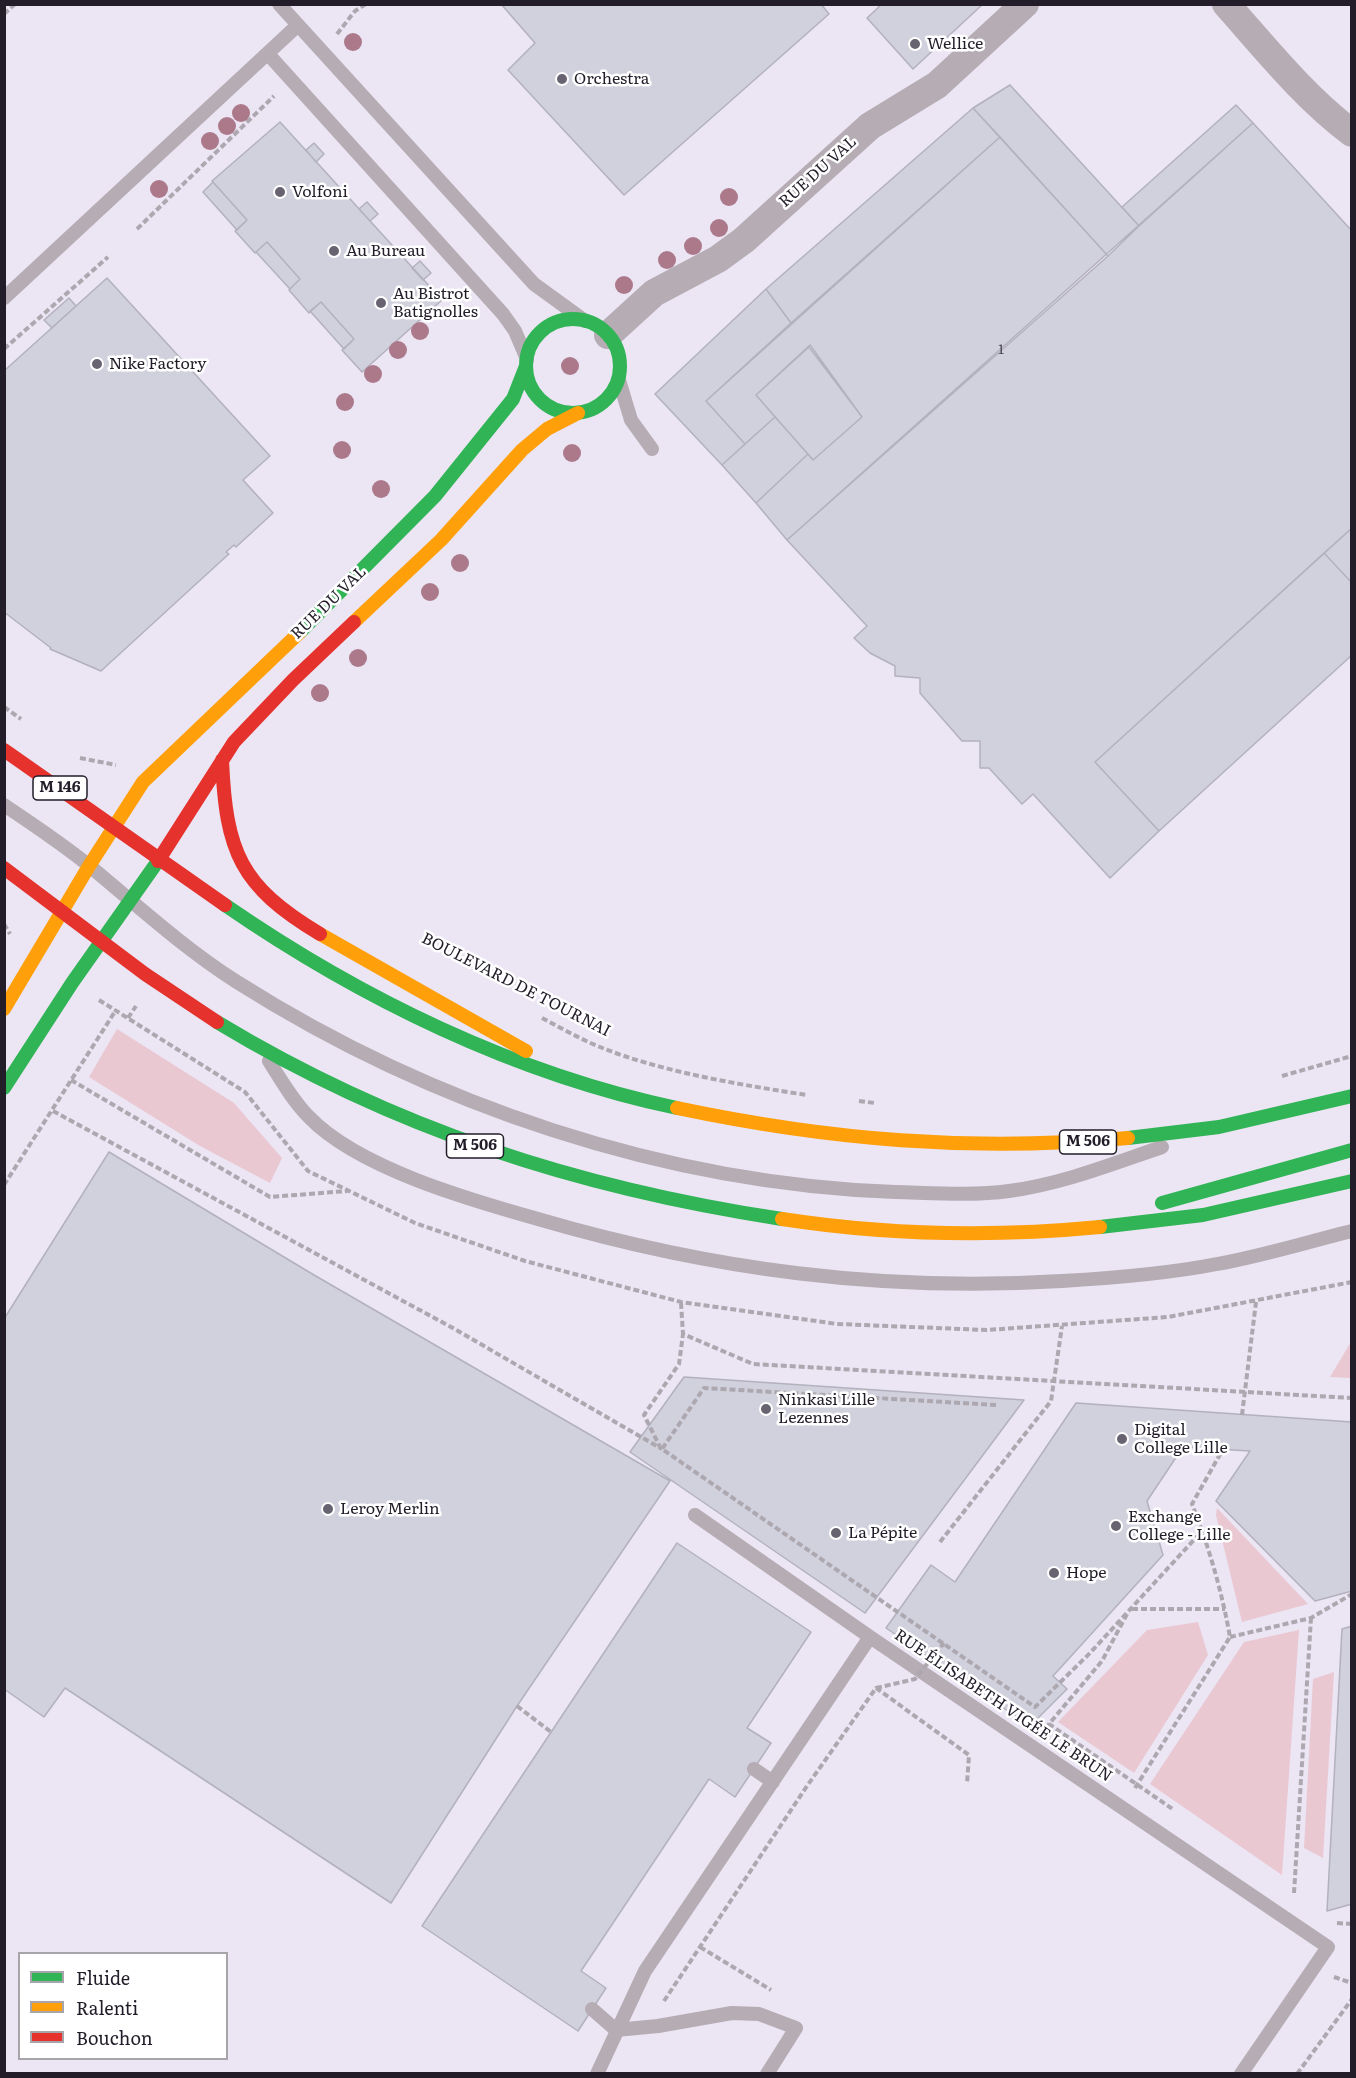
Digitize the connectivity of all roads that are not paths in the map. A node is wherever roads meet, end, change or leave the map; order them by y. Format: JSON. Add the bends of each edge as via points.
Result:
{"nodes":[{"id":1,"x":279,"y":4,"type":"edge"},
{"id":2,"x":1025,"y":4,"type":"edge"},
{"id":3,"x":1226,"y":4,"type":"edge"},
{"id":4,"x":298,"y":25,"type":"junction"},
{"id":5,"x":268,"y":54,"type":"junction"},
{"id":6,"x":1352,"y":132,"type":"edge"},
{"id":7,"x":4,"y":298,"type":"edge"},
{"id":8,"x":596,"y":328,"type":"junction"},
{"id":9,"x":527,"y":363,"type":"junction"},
{"id":10,"x":619,"y":380,"type":"junction"},
{"id":11,"x":579,"y":413,"type":"junction"},
{"id":12,"x":652,"y":449,"type":"dead end"},
{"id":13,"x":4,"y":750,"type":"edge"},
{"id":14,"x":222,"y":760,"type":"junction"},
{"id":15,"x":4,"y":805,"type":"edge"},
{"id":16,"x":114,"y":826,"type":"junction"},
{"id":17,"x":160,"y":858,"type":"junction"},
{"id":18,"x":89,"y":866,"type":"junction"},
{"id":19,"x":4,"y":868,"type":"edge"},
{"id":20,"x":130,"y":901,"type":"junction"},
{"id":21,"x":62,"y":912,"type":"junction"},
{"id":22,"x":101,"y":942,"type":"junction"},
{"id":23,"x":4,"y":1009,"type":"edge"},
{"id":24,"x":259,"y":1047,"type":"junction"},
{"id":25,"x":583,"y":1083,"type":"junction"},
{"id":26,"x":4,"y":1088,"type":"edge"},
{"id":27,"x":1352,"y":1096,"type":"edge"},
{"id":28,"x":1230,"y":1125,"type":"junction"},
{"id":29,"x":1352,"y":1150,"type":"edge"},
{"id":30,"x":1352,"y":1181,"type":"edge"},
{"id":31,"x":1049,"y":1231,"type":"junction"},
{"id":32,"x":1352,"y":1231,"type":"edge"},
{"id":33,"x":695,"y":1515,"type":"dead end"},
{"id":34,"x":870,"y":1637,"type":"junction"},
{"id":35,"x":754,"y":1769,"type":"dead end"},
{"id":36,"x":773,"y":1782,"type":"junction"},
{"id":37,"x":592,"y":2009,"type":"dead end"},
{"id":38,"x":616,"y":2030,"type":"junction"},
{"id":39,"x":597,"y":2073,"type":"edge"},
{"id":40,"x":766,"y":2073,"type":"edge"},
{"id":41,"x":1241,"y":2073,"type":"edge"}],
"edges":[{"from":1,"to":4,"type":"lane"},
{"from":2,"to":8,"type":"street","name":"RUE DU VAL","via":[[937,85],[870,126],[744,240],[718,259]]},
{"from":3,"to":6,"type":"street","via":[[1306,93]]},
{"from":4,"to":5,"type":"lane"},
{"from":4,"to":8,"type":"lane","via":[[534,284]]},
{"from":5,"to":7,"type":"lane"},
{"from":5,"to":9,"type":"lane","via":[[503,314],[515,331]]},
{"from":8,"to":9,"type":"main road","via":[[566,320],[547,327],[534,341]]},
{"from":8,"to":10,"type":"main road","via":[[618,352]]},
{"from":9,"to":11,"type":"main road","via":[[530,385],[547,405],[565,413]]},
{"from":9,"to":16,"type":"main road","name":"RUE DU VAL","via":[[513,399],[435,496],[317,616],[155,768]]},
{"from":10,"to":11,"type":"main road","via":[[598,407]]},
{"from":10,"to":12,"type":"lane","via":[[631,420]]},
{"from":11,"to":14,"type":"main road","name":"RUE DU VAL","via":[[547,429],[522,450],[441,540],[253,721]]},
{"from":13,"to":16,"type":"main road","number":"M 146"},
{"from":14,"to":17,"type":"main road","name":"RUE DU VAL"},
{"from":14,"to":25,"type":"main road","number":"M 506","via":[[225,806],[237,850],[251,880],[277,907],[356,956]]},
{"from":15,"to":18,"type":"lane"},
{"from":16,"to":17,"type":"main road","number":"M 506"},
{"from":16,"to":18,"type":"main road","name":"RUE DU VAL"},
{"from":17,"to":20,"type":"main road"},
{"from":17,"to":25,"type":"main road","number":"M 506","via":[[272,937],[373,996],[473,1043]]},
{"from":18,"to":20,"type":"lane"},
{"from":18,"to":21,"type":"main road","name":"RUE DU VAL"},
{"from":19,"to":21,"type":"main road"},
{"from":20,"to":22,"type":"main road"},
{"from":20,"to":28,"type":"lane","via":[[235,981],[358,1050],[514,1116],[665,1160],[820,1186],[891,1192],[990,1192],[1077,1176]]},
{"from":21,"to":22,"type":"main road"},
{"from":21,"to":23,"type":"main road","name":"RUE DU VAL"},
{"from":22,"to":24,"type":"main road","number":"M 506"},
{"from":22,"to":26,"type":"main road"},
{"from":24,"to":31,"type":"main road","number":"M 506","via":[[430,1129],[632,1194],[724,1213],[851,1228],[961,1233]]},
{"from":24,"to":32,"type":"lane","via":[[308,1116],[333,1138],[381,1165],[578,1231],[768,1271],[928,1284],[1085,1280],[1216,1264]]},
{"from":25,"to":28,"type":"main road","number":"M 506","via":[[720,1118],[896,1142],[1067,1143]]},
{"from":27,"to":28,"type":"main road","number":"M 506"},
{"from":29,"to":31,"type":"main road","number":"M 506"},
{"from":30,"to":31,"type":"main road","number":"M 506","via":[[1192,1217]]},
{"from":33,"to":34,"type":"lane"},
{"from":34,"to":36,"type":"lane","name":"RUE ÉLISABETH VIGÉE LE BRUN"},
{"from":34,"to":41,"type":"lane","name":"RUE ÉLISABETH VIGÉE LE BRUN","via":[[1328,1947]]},
{"from":35,"to":36,"type":"lane"},
{"from":36,"to":38,"type":"lane","name":"RUE ÉLISABETH VIGÉE LE BRUN","via":[[645,1971]]},
{"from":37,"to":38,"type":"lane"},
{"from":38,"to":39,"type":"lane","name":"RUE ÉLISABETH VIGÉE LE BRUN"},
{"from":38,"to":40,"type":"lane","via":[[732,2013],[759,2014],[796,2028]]}]}
